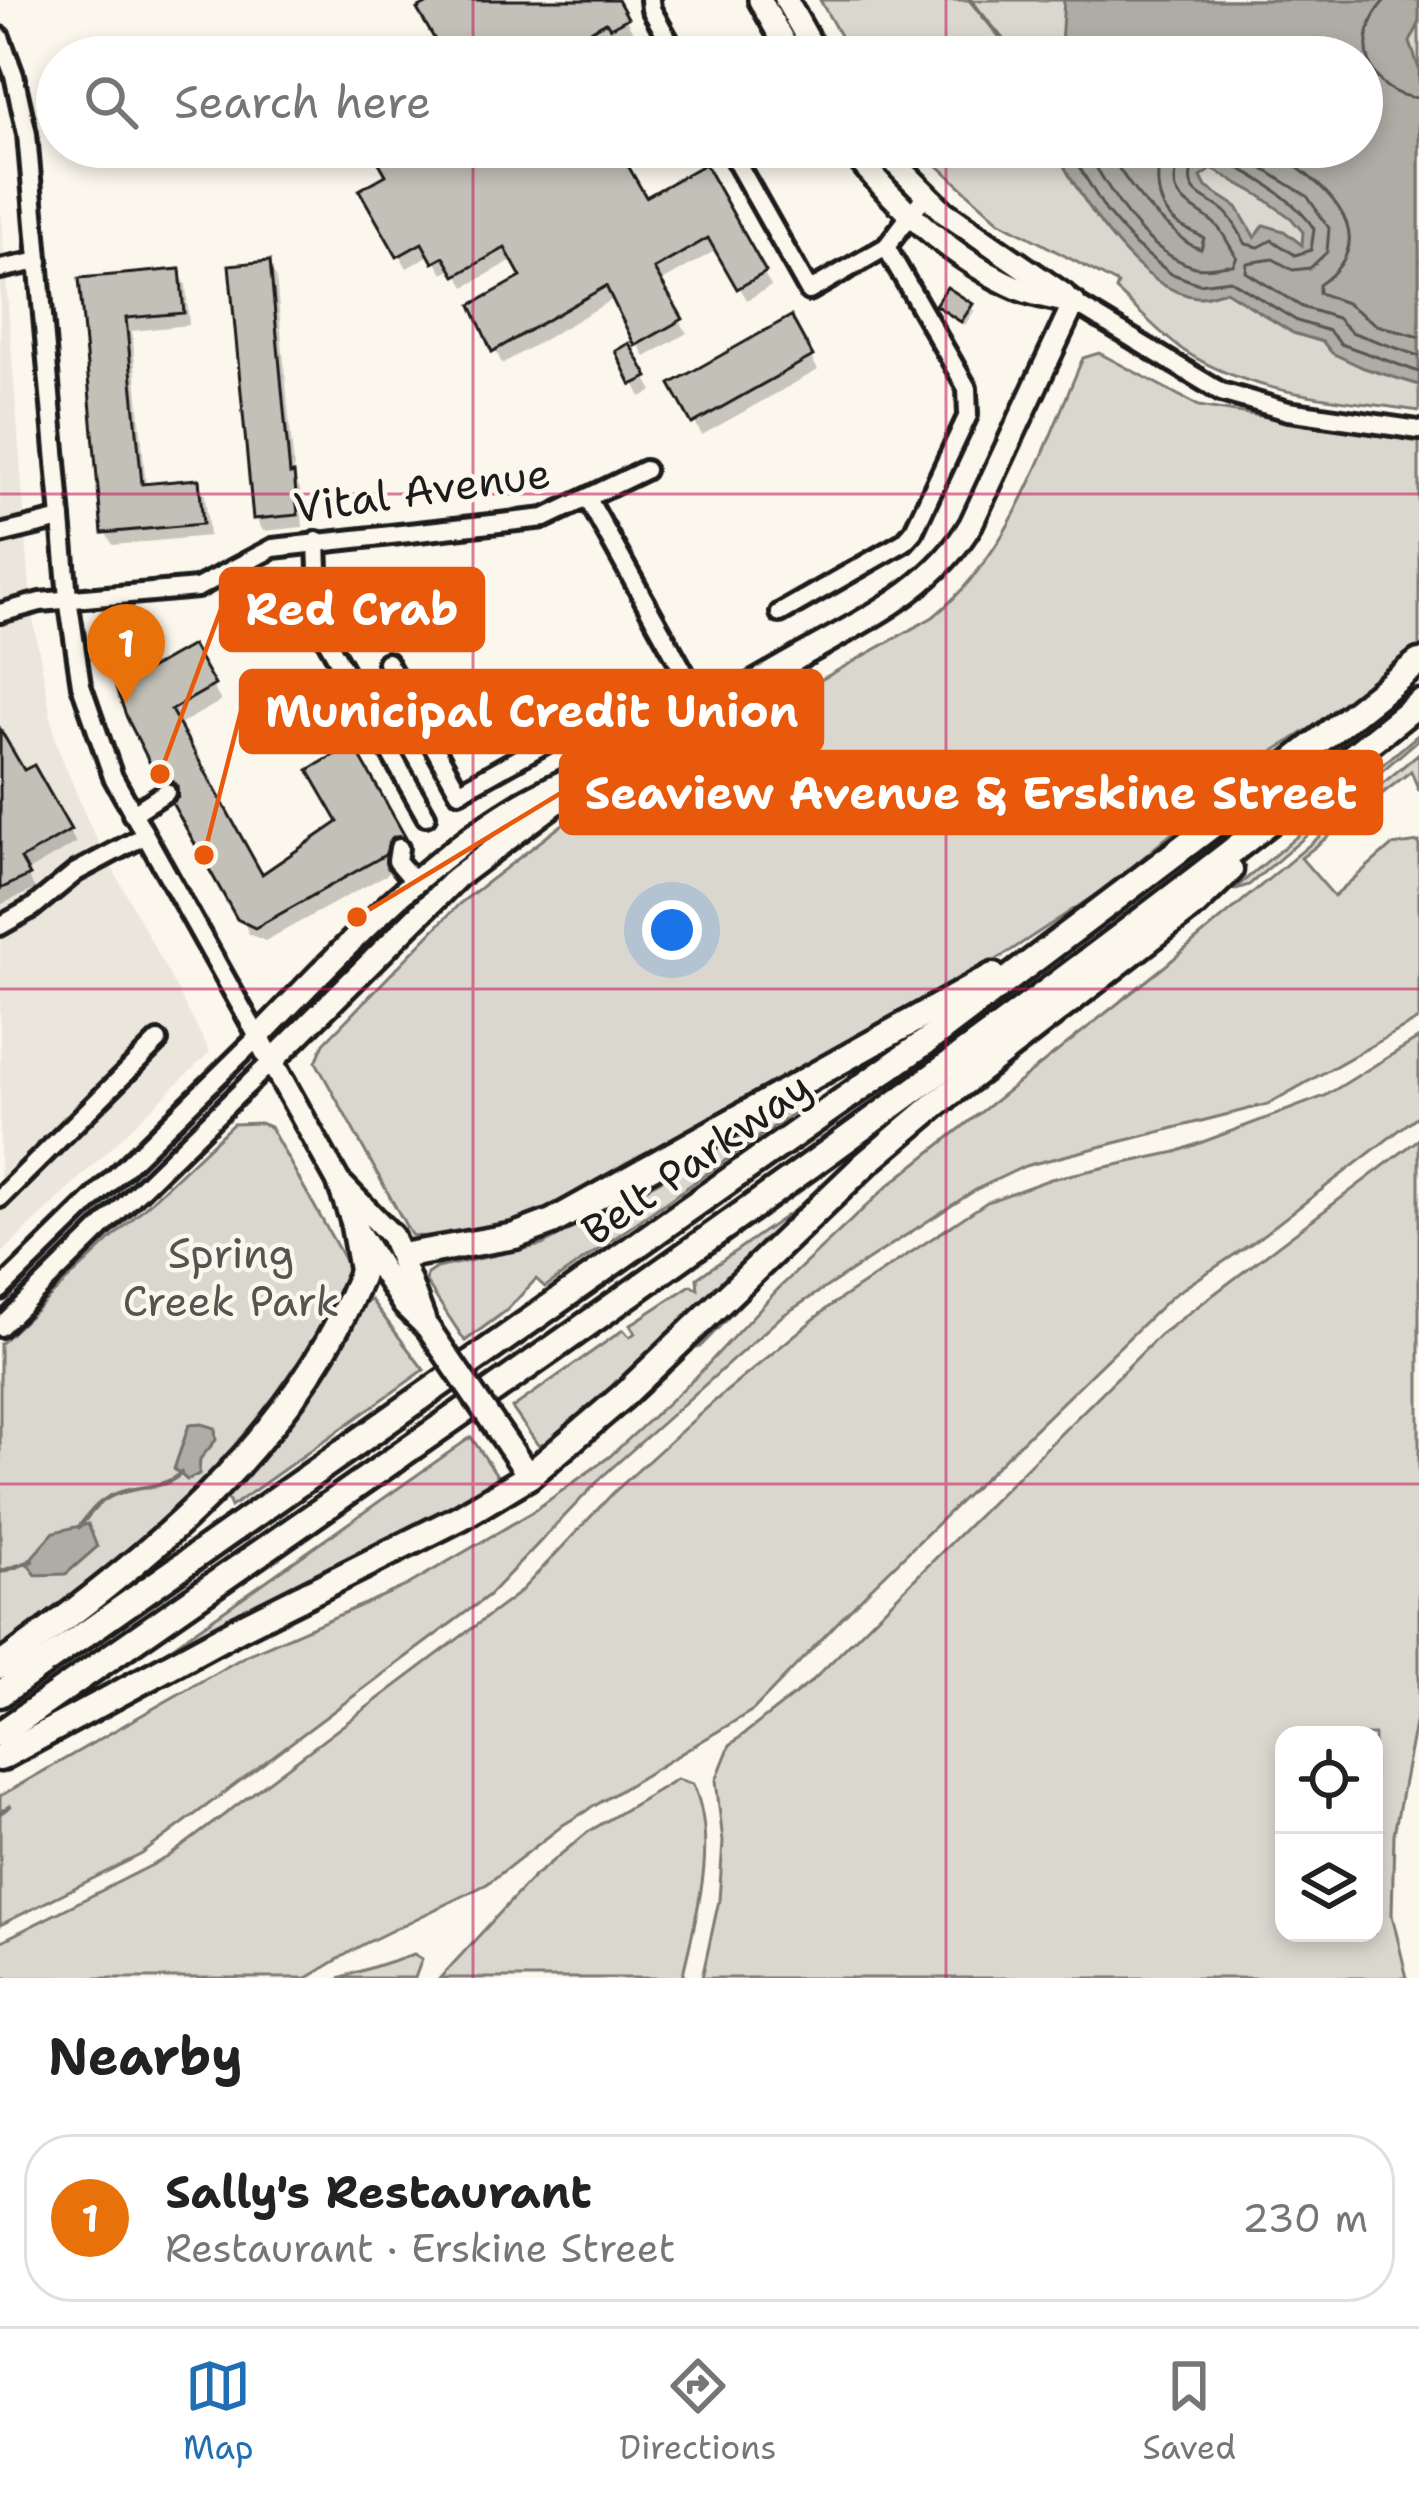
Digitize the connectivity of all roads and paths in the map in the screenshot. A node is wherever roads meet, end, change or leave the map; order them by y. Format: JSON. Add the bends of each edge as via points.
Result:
{"nodes":[{"id":1,"x":650,"y":0,"type":"edge"},
{"id":2,"x":760,"y":0,"type":"edge"},
{"id":3,"x":786,"y":0,"type":"edge"},
{"id":4,"x":666,"y":36,"type":"edge"},
{"id":5,"x":780,"y":36,"type":"edge"},
{"id":6,"x":806,"y":36,"type":"edge"},
{"id":7,"x":0,"y":37,"type":"edge"},
{"id":8,"x":7,"y":77,"type":"edge"},
{"id":9,"x":740,"y":168,"type":"edge"},
{"id":10,"x":874,"y":168,"type":"edge"},
{"id":11,"x":893,"y":168,"type":"edge"},
{"id":12,"x":918,"y":204,"type":"junction"},
{"id":13,"x":886,"y":248,"type":"junction"},
{"id":14,"x":39,"y":261,"type":"junction"},
{"id":15,"x":0,"y":269,"type":"edge"},
{"id":16,"x":1074,"y":303,"type":"junction"},
{"id":17,"x":1419,"y":430,"type":"edge"},
{"id":18,"x":645,"y":470,"type":"dead end"},
{"id":19,"x":588,"y":499,"type":"junction"},
{"id":20,"x":61,"y":518,"type":"junction"},
{"id":21,"x":0,"y":534,"type":"edge"},
{"id":22,"x":317,"y":541,"type":"junction"},
{"id":23,"x":68,"y":598,"type":"junction"},
{"id":24,"x":0,"y":613,"type":"edge"},
{"id":25,"x":780,"y":613,"type":"dead end"},
{"id":26,"x":387,"y":662,"type":"dead end"},
{"id":27,"x":1419,"y":662,"type":"edge"},
{"id":28,"x":1419,"y":703,"type":"edge"},
{"id":29,"x":705,"y":710,"type":"junction"},
{"id":30,"x":673,"y":728,"type":"junction"},
{"id":31,"x":618,"y":757,"type":"junction"},
{"id":32,"x":1312,"y":789,"type":"junction"},
{"id":33,"x":166,"y":792,"type":"dead end"},
{"id":34,"x":132,"y":814,"type":"junction"},
{"id":35,"x":426,"y":815,"type":"dead end"},
{"id":36,"x":144,"y":836,"type":"junction"},
{"id":37,"x":395,"y":854,"type":"dead end"},
{"id":38,"x":415,"y":882,"type":"junction"},
{"id":39,"x":0,"y":926,"type":"edge"},
{"id":40,"x":1069,"y":934,"type":"junction"},
{"id":41,"x":258,"y":1036,"type":"junction"},
{"id":42,"x":158,"y":1041,"type":"dead end"},
{"id":43,"x":272,"y":1061,"type":"junction"},
{"id":44,"x":338,"y":1180,"type":"junction"},
{"id":45,"x":0,"y":1198,"type":"edge"},
{"id":46,"x":354,"y":1226,"type":"junction"},
{"id":47,"x":400,"y":1256,"type":"junction"},
{"id":48,"x":0,"y":1290,"type":"edge"},
{"id":49,"x":0,"y":1327,"type":"edge"},
{"id":50,"x":428,"y":1328,"type":"junction"},
{"id":51,"x":529,"y":1476,"type":"junction"},
{"id":52,"x":0,"y":1666,"type":"edge"},
{"id":53,"x":0,"y":1694,"type":"edge"},
{"id":54,"x":0,"y":1733,"type":"edge"},
{"id":55,"x":0,"y":1758,"type":"edge"}],
"edges":[{"from":1,"to":4,"type":"street"},
{"from":2,"to":5,"type":"main road"},
{"from":3,"to":6,"type":"main road"},
{"from":7,"to":8,"type":"street"},
{"from":8,"to":14,"type":"street","via":[[27,134]]},
{"from":9,"to":13,"type":"street","via":[[809,291]]},
{"from":10,"to":12,"type":"main road"},
{"from":11,"to":12,"type":"main road"},
{"from":12,"to":13,"type":"street"},
{"from":12,"to":16,"type":"main road"},
{"from":13,"to":25,"type":"street","via":[[968,388],[968,415],[914,532]]},
{"from":14,"to":15,"type":"street"},
{"from":14,"to":20,"type":"street"},
{"from":16,"to":17,"type":"street","via":[[1237,398]]},
{"from":16,"to":29,"type":"main road","via":[[971,524],[940,567],[878,614]]},
{"from":18,"to":19,"type":"street","name":"Vital Avenue"},
{"from":19,"to":22,"type":"street","name":"Vital Avenue","via":[[545,518]]},
{"from":19,"to":29,"type":"street"},
{"from":20,"to":21,"type":"street"},
{"from":20,"to":23,"type":"street"},
{"from":22,"to":23,"type":"street","name":"Vital Avenue","via":[[273,548],[197,588]]},
{"from":22,"to":35,"type":"street","via":[[320,628]]},
{"from":23,"to":24,"type":"street","name":"Vital Avenue"},
{"from":23,"to":34,"type":"street","via":[[82,685]]},
{"from":26,"to":30,"type":"street","via":[[459,792],[649,686]]},
{"from":27,"to":40,"type":"highway","name":"Belt Parkway"},
{"from":28,"to":32,"type":"highway","name":"Belt Parkway"},
{"from":29,"to":30,"type":"main road"},
{"from":30,"to":31,"type":"main road"},
{"from":31,"to":38,"type":"main road","via":[[520,804]]},
{"from":31,"to":43,"type":"main road","via":[[457,877]]},
{"from":32,"to":51,"type":"highway","via":[[1196,903],[865,1164]]},
{"from":32,"to":54,"type":"highway","name":"Belt Parkway","via":[[859,1131]]},
{"from":33,"to":34,"type":"street"},
{"from":34,"to":36,"type":"street"},
{"from":36,"to":39,"type":"street"},
{"from":36,"to":41,"type":"street"},
{"from":37,"to":38,"type":"street"},
{"from":38,"to":41,"type":"main road"},
{"from":40,"to":47,"type":"highway","via":[[572,1213],[515,1236]]},
{"from":40,"to":53,"type":"highway","name":"Belt Parkway","via":[[779,1148]]},
{"from":41,"to":43,"type":"main road"},
{"from":41,"to":48,"type":"street"},
{"from":42,"to":45,"type":"street"},
{"from":43,"to":44,"type":"main road"},
{"from":43,"to":49,"type":"street"},
{"from":44,"to":46,"type":"main road"},
{"from":44,"to":47,"type":"main road","via":[[392,1236]]},
{"from":46,"to":50,"type":"main road"},
{"from":46,"to":52,"type":"highway","via":[[360,1277],[283,1412],[150,1548]]},
{"from":47,"to":50,"type":"main road"},
{"from":50,"to":51,"type":"main road","bridge":true},
{"from":51,"to":55,"type":"highway"}]}
